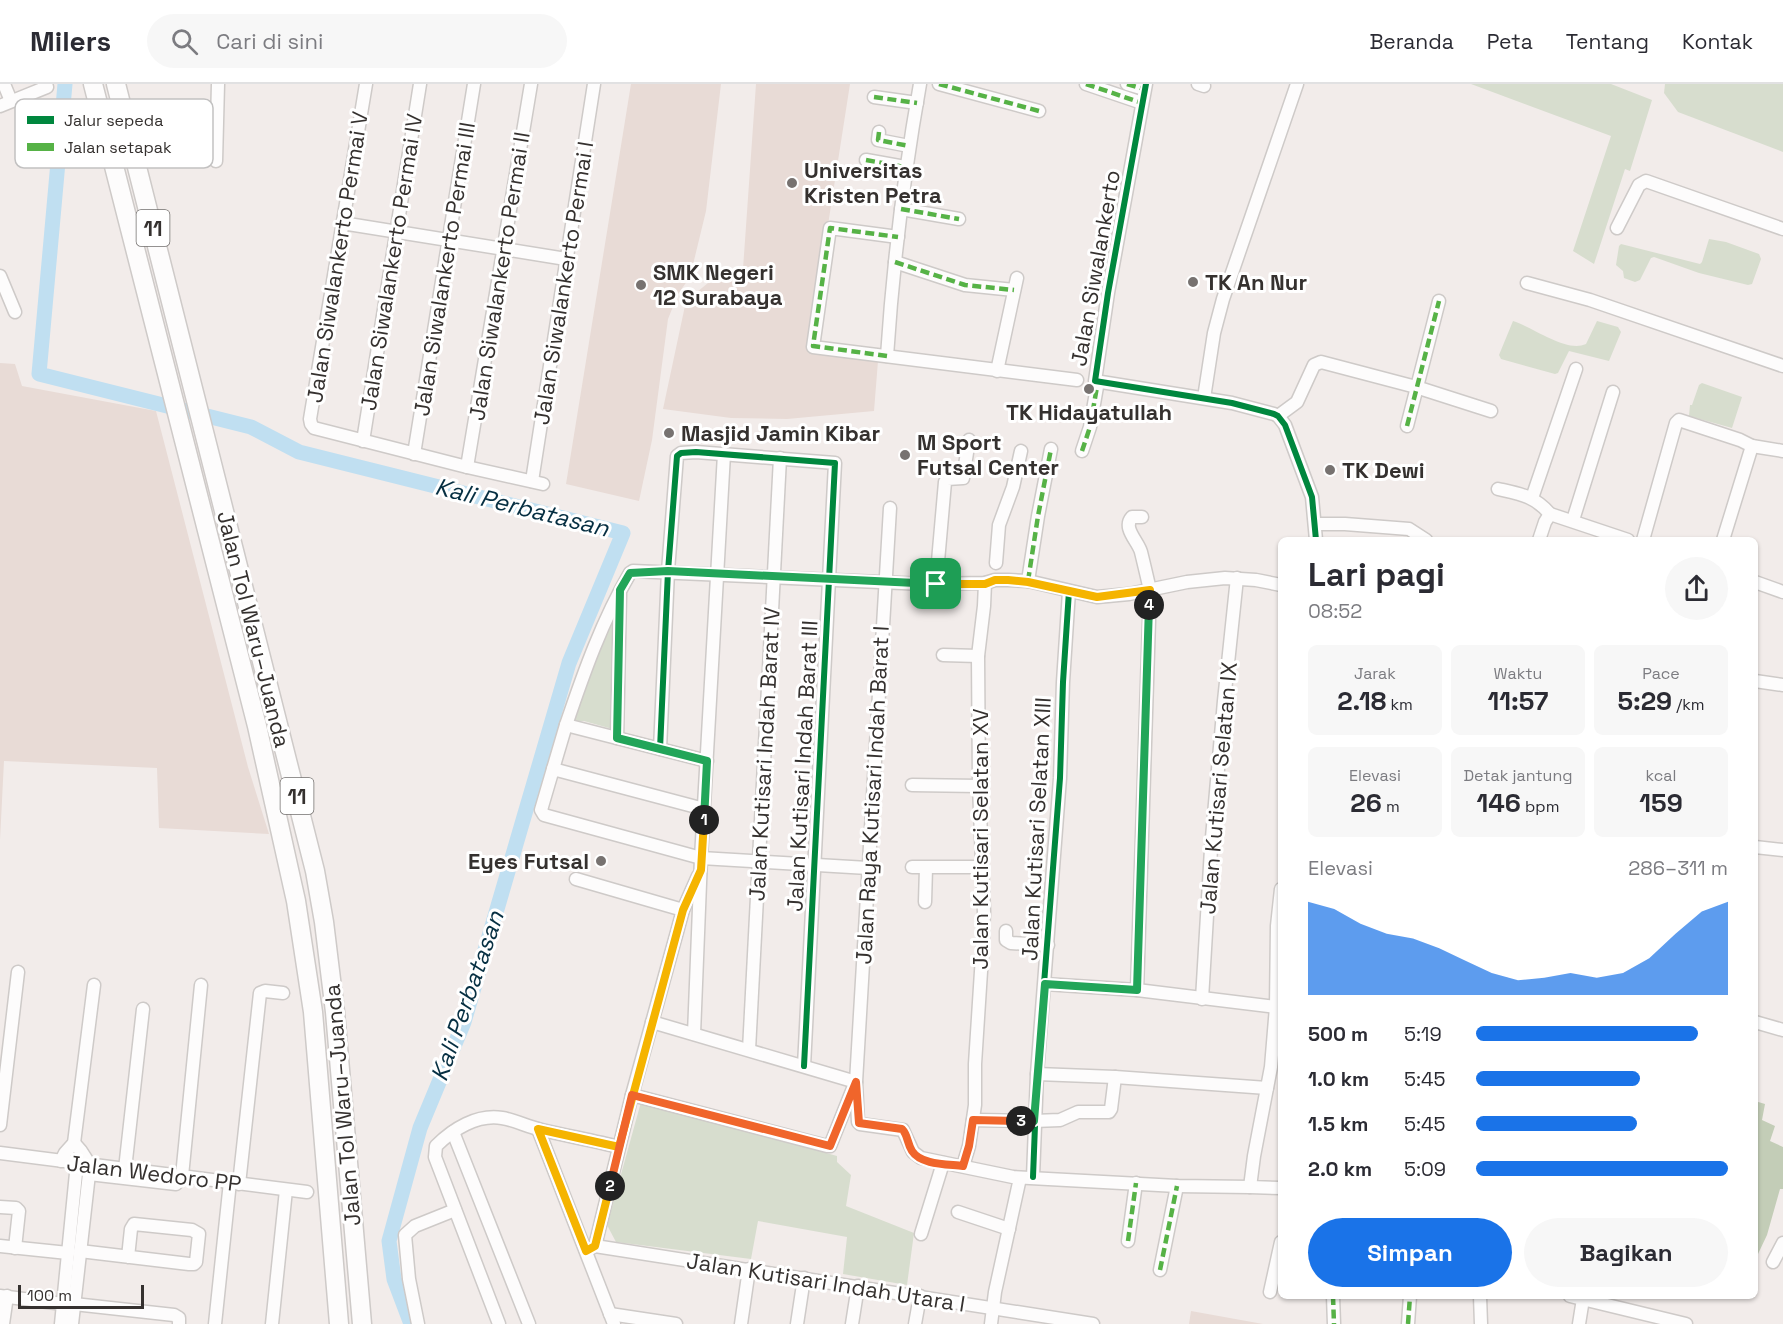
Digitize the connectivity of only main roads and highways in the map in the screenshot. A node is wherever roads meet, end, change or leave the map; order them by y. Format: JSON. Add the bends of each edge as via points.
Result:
{"nodes":[{"id":1,"x":93,"y":84,"type":"edge"},
{"id":2,"x":116,"y":84,"type":"edge"},
{"id":3,"x":97,"y":99,"type":"edge"},
{"id":4,"x":120,"y":99,"type":"edge"},
{"id":5,"x":115,"y":168,"type":"edge"},
{"id":6,"x":137,"y":168,"type":"edge"},
{"id":7,"x":339,"y":1324,"type":"edge"},
{"id":8,"x":362,"y":1324,"type":"edge"}],
"edges":[{"from":1,"to":3,"type":"highway","name":"Jalan Tol Waru–Juanda","number":"11"},
{"from":2,"to":4,"type":"highway","name":"Jalan Tol Waru–Juanda","number":"11"},
{"from":5,"to":7,"type":"highway","name":"Jalan Tol Waru–Juanda","number":"11","via":[[277,810],[296,901],[313,1012]]},
{"from":6,"to":8,"type":"highway","name":"Jalan Tol Waru–Juanda","number":"11","via":[[315,871],[335,1012]]}]}
